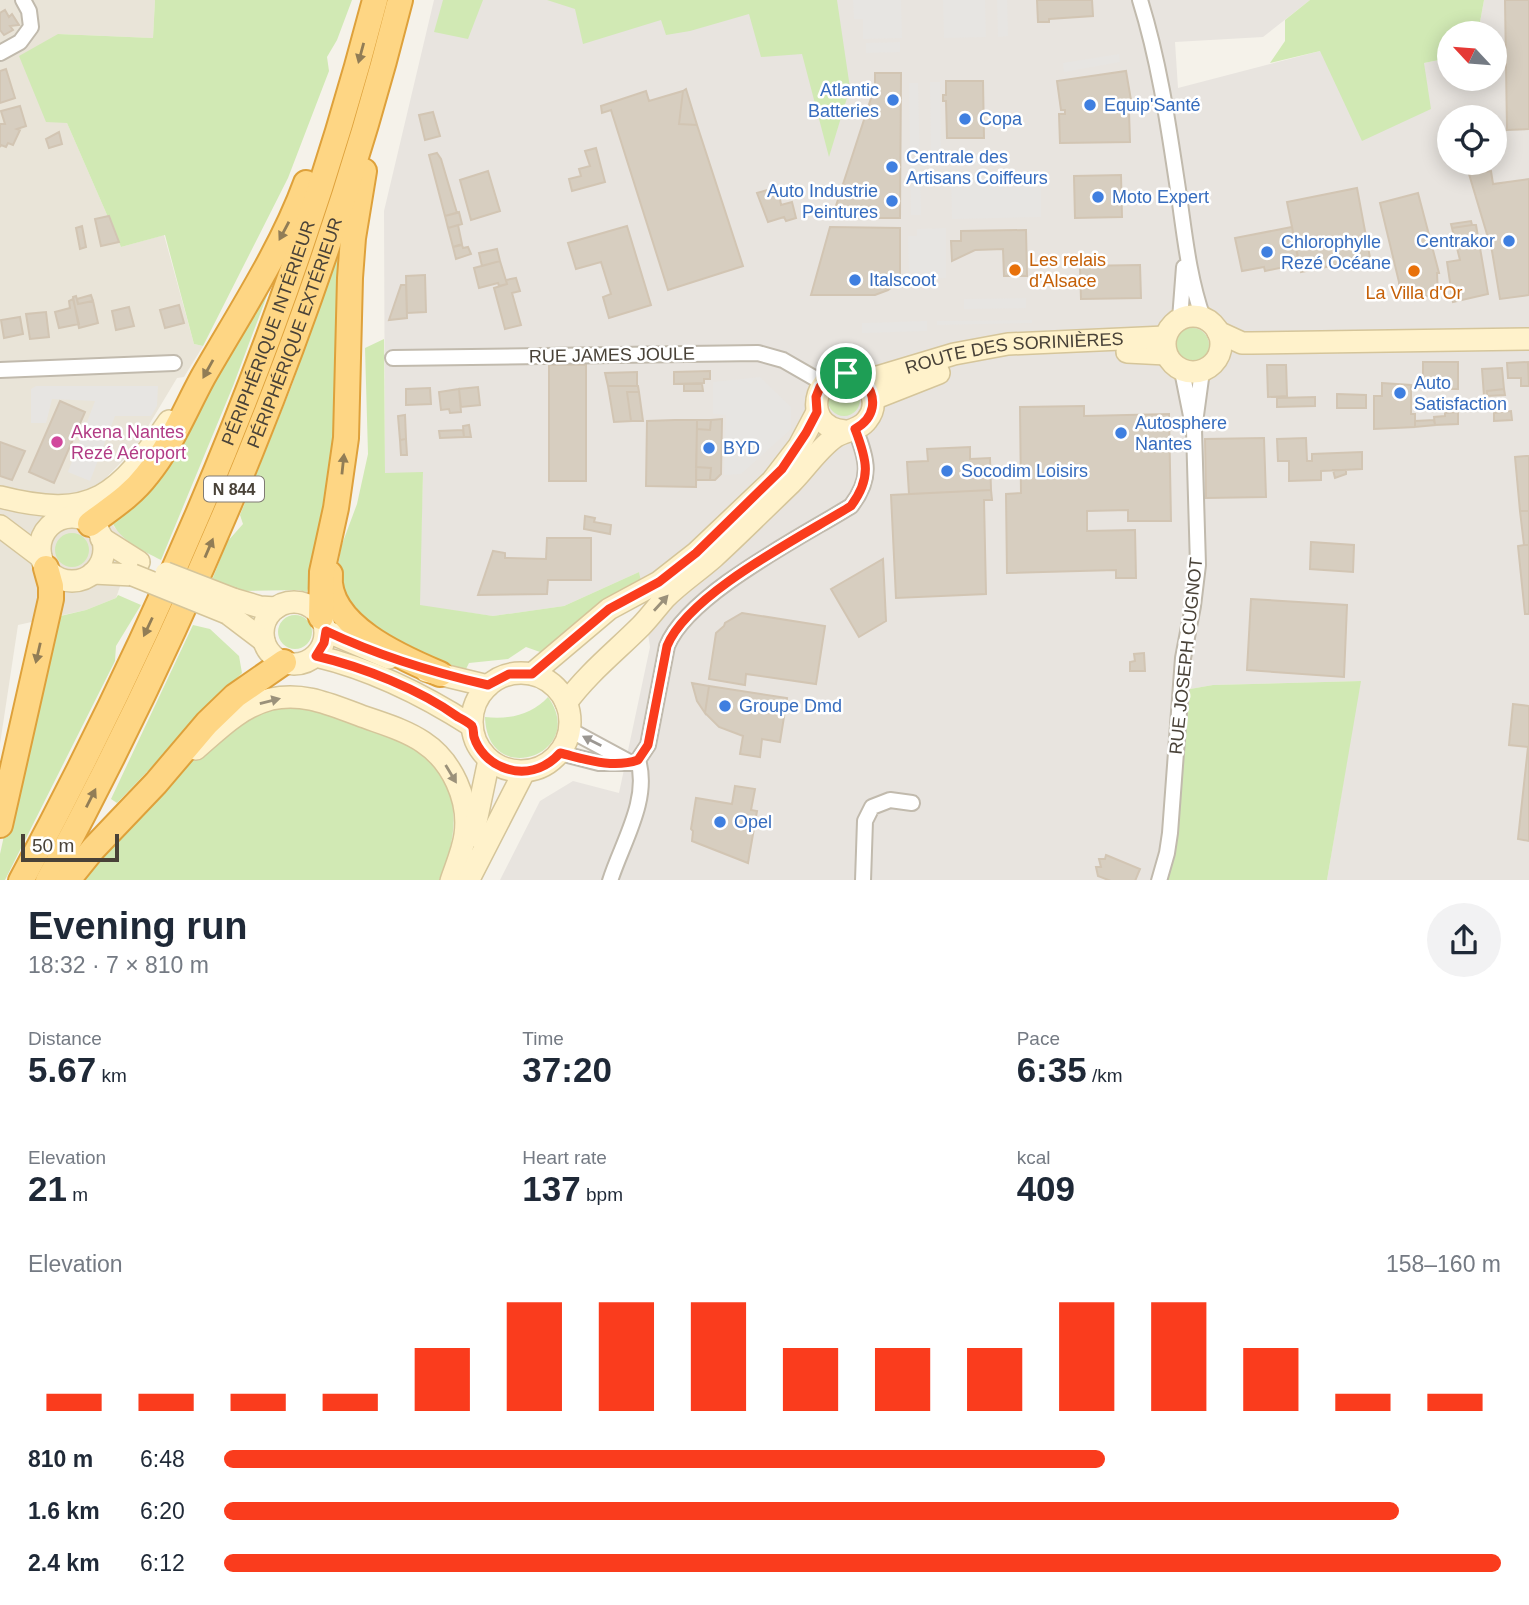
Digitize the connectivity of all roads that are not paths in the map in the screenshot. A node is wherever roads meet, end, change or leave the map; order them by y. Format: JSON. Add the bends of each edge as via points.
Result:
{"nodes":[{"id":1,"x":23,"y":0,"type":"edge"},
{"id":2,"x":375,"y":0,"type":"edge"},
{"id":3,"x":400,"y":0,"type":"edge"},
{"id":4,"x":1140,"y":0,"type":"edge"},
{"id":5,"x":0,"y":52,"type":"edge"},
{"id":6,"x":378,"y":82,"type":"junction"},
{"id":7,"x":345,"y":105,"type":"junction"},
{"id":8,"x":1184,"y":242,"type":"junction"},
{"id":9,"x":1180,"y":319,"type":"junction"},
{"id":10,"x":1210,"y":325,"type":"junction"},
{"id":11,"x":1529,"y":339,"type":"edge"},
{"id":12,"x":1303,"y":344,"type":"junction"},
{"id":13,"x":1166,"y":345,"type":"junction"},
{"id":14,"x":393,"y":358,"type":"dead end"},
{"id":15,"x":174,"y":363,"type":"dead end"},
{"id":16,"x":1200,"y":368,"type":"junction"},
{"id":17,"x":0,"y":370,"type":"edge"},
{"id":18,"x":823,"y":383,"type":"junction"},
{"id":19,"x":869,"y":390,"type":"junction"},
{"id":20,"x":190,"y":400,"type":"junction"},
{"id":21,"x":817,"y":412,"type":"junction"},
{"id":22,"x":850,"y":430,"type":"junction"},
{"id":23,"x":0,"y":497,"type":"edge"},
{"id":24,"x":0,"y":503,"type":"edge"},
{"id":25,"x":54,"y":523,"type":"junction"},
{"id":26,"x":0,"y":526,"type":"edge"},
{"id":27,"x":96,"y":531,"type":"junction"},
{"id":28,"x":331,"y":531,"type":"junction"},
{"id":29,"x":44,"y":563,"type":"junction"},
{"id":30,"x":136,"y":568,"type":"junction"},
{"id":31,"x":93,"y":573,"type":"junction"},
{"id":32,"x":230,"y":606,"type":"junction"},
{"id":33,"x":275,"y":608,"type":"junction"},
{"id":34,"x":323,"y":624,"type":"junction"},
{"id":35,"x":264,"y":641,"type":"junction"},
{"id":36,"x":316,"y":656,"type":"junction"},
{"id":37,"x":284,"y":662,"type":"junction"},
{"id":38,"x":440,"y":674,"type":"junction"},
{"id":39,"x":532,"y":674,"type":"junction"},
{"id":40,"x":488,"y":685,"type":"junction"},
{"id":41,"x":566,"y":703,"type":"junction"},
{"id":42,"x":472,"y":726,"type":"junction"},
{"id":43,"x":570,"y":730,"type":"junction"},
{"id":44,"x":560,"y":753,"type":"junction"},
{"id":45,"x":489,"y":760,"type":"junction"},
{"id":46,"x":635,"y":762,"type":"junction"},
{"id":47,"x":524,"y":772,"type":"junction"},
{"id":48,"x":156,"y":782,"type":"junction"},
{"id":49,"x":912,"y":803,"type":"dead end"},
{"id":50,"x":0,"y":825,"type":"edge"},
{"id":51,"x":21,"y":880,"type":"edge"},
{"id":52,"x":48,"y":880,"type":"edge"},
{"id":53,"x":67,"y":880,"type":"edge"},
{"id":54,"x":451,"y":880,"type":"edge"},
{"id":55,"x":458,"y":880,"type":"edge"},
{"id":56,"x":468,"y":880,"type":"edge"},
{"id":57,"x":610,"y":880,"type":"edge"},
{"id":58,"x":863,"y":880,"type":"edge"},
{"id":59,"x":1159,"y":880,"type":"edge"}],
"edges":[{"from":1,"to":5,"type":"street","via":[[31,27],[19,42]]},
{"from":2,"to":7,"type":"highway","name":"PÉRIPHÉRIQUE INTÉRIEUR","number":"N 844","one_way":true},
{"from":3,"to":6,"type":"highway","name":"PÉRIPHÉRIQUE EXTÉRIEUR","number":"N 844"},
{"from":4,"to":8,"type":"street","via":[[1155,46]]},
{"from":28,"to":6,"type":"highway","one_way":true,"via":[[346,438],[353,238],[381,109]]},
{"from":52,"to":6,"type":"highway","name":"PÉRIPHÉRIQUE EXTÉRIEUR","number":"N 844","one_way":true,"via":[[141,698],[234,487],[316,275]]},
{"from":7,"to":20,"type":"highway","one_way":true,"via":[[325,129],[297,207]]},
{"from":7,"to":51,"type":"highway","name":"PÉRIPHÉRIQUE INTÉRIEUR","number":"N 844","one_way":true,"via":[[292,272],[205,498],[133,659]]},
{"from":8,"to":9,"type":"street"},
{"from":8,"to":10,"type":"street","via":[[1195,294]]},
{"from":9,"to":10,"type":"main road"},
{"from":9,"to":13,"type":"main road","via":[[1169,330]]},
{"from":10,"to":12,"type":"main road","via":[[1242,343]]},
{"from":10,"to":16,"type":"main road","via":[[1221,347]]},
{"from":11,"to":12,"type":"main road"},
{"from":12,"to":16,"type":"main road"},
{"from":13,"to":16,"type":"main road","via":[[1175,366]]},
{"from":13,"to":19,"type":"main road","name":"ROUTE DES SORINIÈRES","via":[[1129,352],[1004,356]]},
{"from":14,"to":18,"type":"street","name":"RUE JAMES JOULE","via":[[758,353],[783,360]]},
{"from":15,"to":17,"type":"street"},
{"from":16,"to":59,"type":"street","name":"RUE JOSEPH CUGNOT","via":[[1194,430],[1198,565],[1183,658],[1170,833]]},
{"from":18,"to":19,"type":"main road","name":"ROUTE DES SORINIÈRES","via":[[846,373]]},
{"from":18,"to":21,"type":"main road","via":[[816,397]]},
{"from":19,"to":22,"type":"main road","via":[[872,410],[868,419]]},
{"from":20,"to":23,"type":"main road","via":[[128,477],[103,495],[57,506]]},
{"from":20,"to":27,"type":"highway","via":[[149,473]]},
{"from":21,"to":22,"type":"main road","via":[[835,429]]},
{"from":21,"to":39,"type":"main road","via":[[772,481],[696,553],[659,582],[609,609]]},
{"from":41,"to":22,"type":"main road","one_way":true,"via":[[583,680],[735,538],[824,446]]},
{"from":22,"to":46,"type":"street","via":[[866,465],[860,494],[851,506],[732,578],[672,634],[648,745]]},
{"from":24,"to":25,"type":"main road"},
{"from":25,"to":27,"type":"main road","via":[[76,518]]},
{"from":25,"to":29,"type":"main road","via":[[42,539]]},
{"from":26,"to":29,"type":"main road"},
{"from":27,"to":30,"type":"main road"},
{"from":27,"to":31,"type":"main road","via":[[103,557]]},
{"from":28,"to":34,"type":"highway","via":[[322,572]]},
{"from":28,"to":38,"type":"highway","via":[[330,580],[351,623],[370,639]]},
{"from":29,"to":31,"type":"main road","via":[[58,578],[72,581]]},
{"from":29,"to":50,"type":"highway","one_way":true,"via":[[51,599]]},
{"from":30,"to":31,"type":"main road"},
{"from":30,"to":32,"type":"main road","bridge":true},
{"from":32,"to":33,"type":"main road"},
{"from":32,"to":35,"type":"main road"},
{"from":33,"to":34,"type":"main road","via":[[292,602],[309,605]]},
{"from":33,"to":35,"type":"main road","via":[[264,625]]},
{"from":34,"to":36,"type":"main road","via":[[324,643]]},
{"from":34,"to":38,"type":"main road","via":[[354,644]]},
{"from":35,"to":37,"type":"main road","via":[[270,653]]},
{"from":36,"to":37,"type":"main road","via":[[301,664]]},
{"from":36,"to":42,"type":"main road","via":[[395,683]]},
{"from":37,"to":48,"type":"highway","via":[[206,723]]},
{"from":38,"to":40,"type":"main road"},
{"from":39,"to":40,"type":"main road","via":[[509,674]]},
{"from":39,"to":41,"type":"main road","via":[[550,682]]},
{"from":40,"to":42,"type":"main road","via":[[476,702]]},
{"from":41,"to":43,"type":"main road"},
{"from":42,"to":45,"type":"main road","via":[[478,746]]},
{"from":43,"to":44,"type":"main road"},
{"from":46,"to":43,"type":"street","one_way":true},
{"from":44,"to":46,"type":"street","via":[[600,763]]},
{"from":44,"to":47,"type":"main road","via":[[547,764]]},
{"from":45,"to":47,"type":"main road"},
{"from":45,"to":55,"type":"main road","via":[[475,830]]},
{"from":46,"to":57,"type":"street","via":[[643,775],[639,796]]},
{"from":47,"to":56,"type":"main road"},
{"from":48,"to":53,"type":"highway"},
{"from":48,"to":54,"type":"main road","one_way":true,"via":[[236,714],[255,705],[293,696],[332,704],[416,738],[447,766],[467,817]]},
{"from":49,"to":58,"type":"street","via":[[890,800],[872,807],[865,821]]}]}
